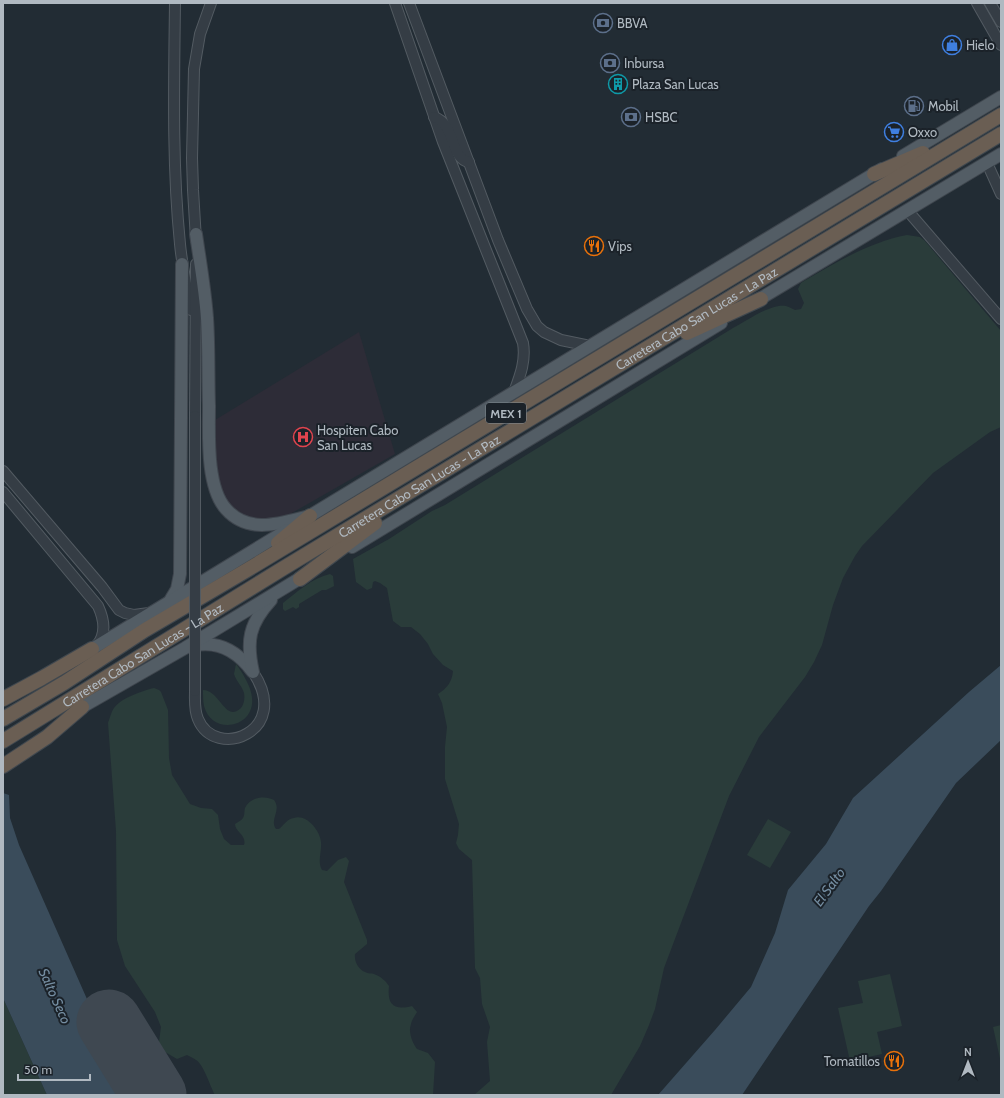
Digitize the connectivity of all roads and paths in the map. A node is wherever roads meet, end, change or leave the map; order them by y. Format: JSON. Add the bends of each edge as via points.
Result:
{"nodes":[{"id":1,"x":175,"y":3,"type":"edge"},
{"id":2,"x":211,"y":3,"type":"edge"},
{"id":3,"x":395,"y":3,"type":"edge"},
{"id":4,"x":410,"y":3,"type":"edge"},
{"id":5,"x":977,"y":3,"type":"edge"},
{"id":6,"x":990,"y":3,"type":"edge"},
{"id":7,"x":1001,"y":22,"type":"edge"},
{"id":8,"x":1001,"y":45,"type":"edge"},
{"id":9,"x":1001,"y":97,"type":"edge"},
{"id":10,"x":434,"y":117,"type":"junction"},
{"id":11,"x":996,"y":118,"type":"edge"},
{"id":12,"x":1001,"y":134,"type":"edge"},
{"id":13,"x":1001,"y":154,"type":"edge"},
{"id":14,"x":470,"y":162,"type":"junction"},
{"id":15,"x":987,"y":163,"type":"junction"},
{"id":16,"x":874,"y":174,"type":"junction"},
{"id":17,"x":1001,"y":194,"type":"edge"},
{"id":18,"x":907,"y":210,"type":"junction"},
{"id":19,"x":196,"y":234,"type":"junction"},
{"id":20,"x":182,"y":264,"type":"junction"},
{"id":21,"x":761,"y":299,"type":"junction"},
{"id":22,"x":1001,"y":319,"type":"edge"},
{"id":23,"x":195,"y":332,"type":"junction"},
{"id":24,"x":590,"y":346,"type":"junction"},
{"id":25,"x":623,"y":363,"type":"junction"},
{"id":26,"x":514,"y":392,"type":"junction"},
{"id":27,"x":3,"y":471,"type":"edge"},
{"id":28,"x":438,"y":475,"type":"junction"},
{"id":29,"x":3,"y":492,"type":"edge"},
{"id":30,"x":310,"y":516,"type":"junction"},
{"id":31,"x":247,"y":570,"type":"junction"},
{"id":32,"x":300,"y":579,"type":"junction"},
{"id":33,"x":281,"y":590,"type":"junction"},
{"id":34,"x":164,"y":604,"type":"junction"},
{"id":35,"x":151,"y":612,"type":"junction"},
{"id":36,"x":94,"y":647,"type":"junction"},
{"id":37,"x":185,"y":648,"type":"junction"},
{"id":38,"x":253,"y":672,"type":"junction"},
{"id":39,"x":64,"y":683,"type":"junction"},
{"id":40,"x":3,"y":699,"type":"edge"},
{"id":41,"x":82,"y":707,"type":"junction"},
{"id":42,"x":8,"y":716,"type":"edge"},
{"id":43,"x":24,"y":728,"type":"junction"},
{"id":44,"x":3,"y":741,"type":"edge"},
{"id":45,"x":3,"y":766,"type":"edge"}],
"edges":[{"from":1,"to":20,"type":"street","via":[[175,151]]},
{"from":2,"to":19,"type":"street","via":[[200,34],[194,69],[192,158]]},
{"from":3,"to":10,"type":"street"},
{"from":4,"to":14,"type":"street"},
{"from":5,"to":8,"type":"street"},
{"from":6,"to":7,"type":"street"},
{"from":9,"to":16,"type":"main road"},
{"from":10,"to":14,"type":"street","via":[[446,125],[460,156]]},
{"from":10,"to":26,"type":"street","via":[[523,344],[524,363]]},
{"from":11,"to":16,"type":"highway"},
{"from":11,"to":31,"type":"highway","name":"Carretera Cabo San Lucas - La Paz","number":"MEX 1"},
{"from":12,"to":25,"type":"highway","name":"Carretera Cabo San Lucas - La Paz","number":"MEX 1"},
{"from":13,"to":15,"type":"main road"},
{"from":14,"to":24,"type":"street","via":[[498,240],[532,319],[552,337]]},
{"from":15,"to":17,"type":"street"},
{"from":15,"to":18,"type":"main road"},
{"from":16,"to":24,"type":"main road"},
{"from":18,"to":21,"type":"main road"},
{"from":18,"to":22,"type":"street"},
{"from":19,"to":23,"type":"street"},
{"from":19,"to":30,"type":"main road","via":[[207,318],[211,468],[218,496],[233,515],[256,525],[276,525]]},
{"from":20,"to":23,"type":"street"},
{"from":20,"to":34,"type":"main road","via":[[180,574],[177,589]]},
{"from":21,"to":25,"type":"highway"},
{"from":21,"to":32,"type":"main road"},
{"from":23,"to":38,"type":"street","bridge":true,"via":[[195,707],[197,718],[206,730],[222,738],[231,739],[241,738],[255,728],[264,712],[264,694]]},
{"from":24,"to":26,"type":"main road"},
{"from":25,"to":28,"type":"highway","name":"Carretera Cabo San Lucas - La Paz","number":"MEX 1"},
{"from":26,"to":30,"type":"main road"},
{"from":27,"to":35,"type":"street","via":[[119,610],[134,615]]},
{"from":28,"to":32,"type":"highway"},
{"from":28,"to":43,"type":"highway","name":"Carretera Cabo San Lucas - La Paz","number":"MEX 1"},
{"from":29,"to":36,"type":"street","via":[[98,606],[104,631],[102,638]]},
{"from":30,"to":31,"type":"highway"},
{"from":30,"to":34,"type":"main road"},
{"from":31,"to":39,"type":"highway","name":"Carretera Cabo San Lucas - La Paz","number":"MEX 1","via":[[145,630]]},
{"from":32,"to":33,"type":"main road"},
{"from":33,"to":37,"type":"main road"},
{"from":33,"to":38,"type":"main road","via":[[262,610],[253,626],[249,645]]},
{"from":34,"to":35,"type":"main road"},
{"from":35,"to":36,"type":"main road"},
{"from":36,"to":39,"type":"highway"},
{"from":36,"to":40,"type":"highway"},
{"from":37,"to":38,"type":"main road","via":[[196,644],[224,647],[242,659]]},
{"from":37,"to":41,"type":"main road"},
{"from":39,"to":42,"type":"highway","name":"Carretera Cabo San Lucas - La Paz","number":"MEX 1"},
{"from":41,"to":43,"type":"highway"},
{"from":41,"to":45,"type":"highway","via":[[47,737]]},
{"from":43,"to":44,"type":"highway","name":"Carretera Cabo San Lucas - La Paz","number":"MEX 1"}]}
